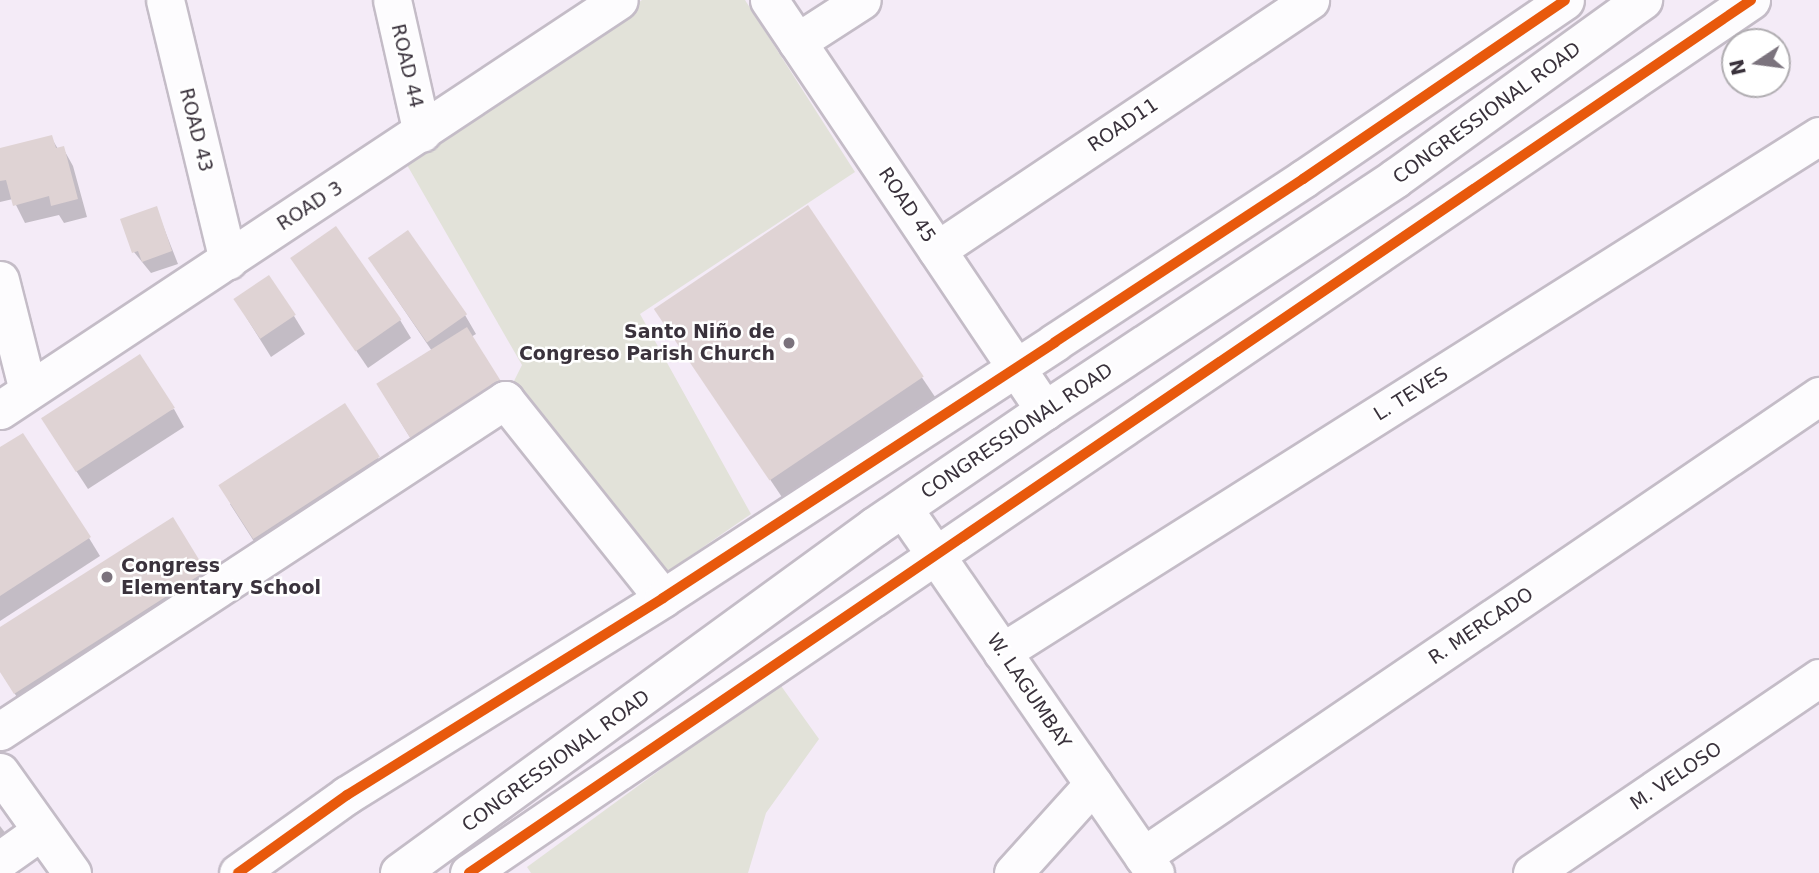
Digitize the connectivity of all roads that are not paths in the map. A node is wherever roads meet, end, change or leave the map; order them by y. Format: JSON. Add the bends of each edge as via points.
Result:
{"nodes":[{"id":1,"x":165,"y":0,"type":"edge"},
{"id":2,"x":392,"y":0,"type":"edge"},
{"id":3,"x":620,"y":0,"type":"edge"},
{"id":4,"x":769,"y":0,"type":"edge"},
{"id":5,"x":862,"y":0,"type":"edge"},
{"id":6,"x":1310,"y":0,"type":"edge"},
{"id":7,"x":1565,"y":0,"type":"edge"},
{"id":8,"x":1643,"y":0,"type":"edge"},
{"id":9,"x":1751,"y":0,"type":"edge"},
{"id":10,"x":797,"y":42,"type":"junction"},
{"id":11,"x":422,"y":133,"type":"junction"},
{"id":12,"x":1819,"y":136,"type":"edge"},
{"id":13,"x":937,"y":250,"type":"junction"},
{"id":14,"x":228,"y":260,"type":"junction"},
{"id":15,"x":0,"y":279,"type":"edge"},
{"id":16,"x":1016,"y":368,"type":"junction"},
{"id":17,"x":1819,"y":396,"type":"edge"},
{"id":18,"x":14,"y":400,"type":"edge"},
{"id":19,"x":1045,"y":411,"type":"junction"},
{"id":20,"x":903,"y":508,"type":"junction"},
{"id":21,"x":936,"y":556,"type":"junction"},
{"id":22,"x":663,"y":598,"type":"junction"},
{"id":23,"x":1002,"y":652,"type":"junction"},
{"id":24,"x":1819,"y":678,"type":"edge"},
{"id":25,"x":0,"y":731,"type":"edge"},
{"id":26,"x":0,"y":772,"type":"edge"},
{"id":27,"x":1093,"y":784,"type":"junction"},
{"id":28,"x":41,"y":831,"type":"junction"},
{"id":29,"x":439,"y":859,"type":"edge"},
{"id":30,"x":0,"y":860,"type":"edge"},
{"id":31,"x":1149,"y":865,"type":"edge"},
{"id":32,"x":72,"y":873,"type":"edge"},
{"id":33,"x":238,"y":873,"type":"edge"},
{"id":34,"x":400,"y":873,"type":"edge"},
{"id":35,"x":469,"y":873,"type":"edge"},
{"id":36,"x":1013,"y":873,"type":"edge"},
{"id":37,"x":1532,"y":873,"type":"edge"}],
"edges":[{"from":1,"to":14,"type":"street","name":"ROAD 43"},
{"from":2,"to":11,"type":"street","name":"ROAD 44"},
{"from":3,"to":11,"type":"street","name":"ROAD 3"},
{"from":4,"to":10,"type":"street","name":"ROAD 45"},
{"from":5,"to":10,"type":"street"},
{"from":6,"to":13,"type":"street","name":"ROAD11"},
{"from":7,"to":16,"type":"street"},
{"from":8,"to":19,"type":"main road","name":"CONGRESSIONAL ROAD","via":[[1395,179]]},
{"from":9,"to":21,"type":"street"},
{"from":10,"to":13,"type":"street","name":"ROAD 45"},
{"from":11,"to":14,"type":"street","name":"ROAD 3"},
{"from":12,"to":23,"type":"street","name":"L. TEVES"},
{"from":13,"to":16,"type":"street","name":"ROAD 45"},
{"from":14,"to":18,"type":"street","name":"ROAD 3"},
{"from":15,"to":18,"type":"street"},
{"from":16,"to":19,"type":"street","name":"ROAD 45"},
{"from":16,"to":22,"type":"street"},
{"from":17,"to":31,"type":"street","name":"R. MERCADO"},
{"from":19,"to":20,"type":"main road","name":"CONGRESSIONAL ROAD"},
{"from":20,"to":21,"type":"street","name":"W. LAGUMBAY"},
{"from":20,"to":29,"type":"main road","name":"CONGRESSIONAL ROAD"},
{"from":21,"to":23,"type":"street","name":"W. LAGUMBAY"},
{"from":21,"to":35,"type":"street"},
{"from":22,"to":25,"type":"street","via":[[505,400]]},
{"from":22,"to":33,"type":"street","via":[[347,795]]},
{"from":23,"to":27,"type":"street","name":"W. LAGUMBAY"},
{"from":24,"to":37,"type":"street","name":"M. VELOSO"},
{"from":26,"to":28,"type":"street"},
{"from":27,"to":31,"type":"street","name":"W. LAGUMBAY"},
{"from":27,"to":36,"type":"street"},
{"from":28,"to":30,"type":"street"},
{"from":28,"to":32,"type":"street"},
{"from":29,"to":34,"type":"main road","name":"CONGRESSIONAL ROAD"}]}
